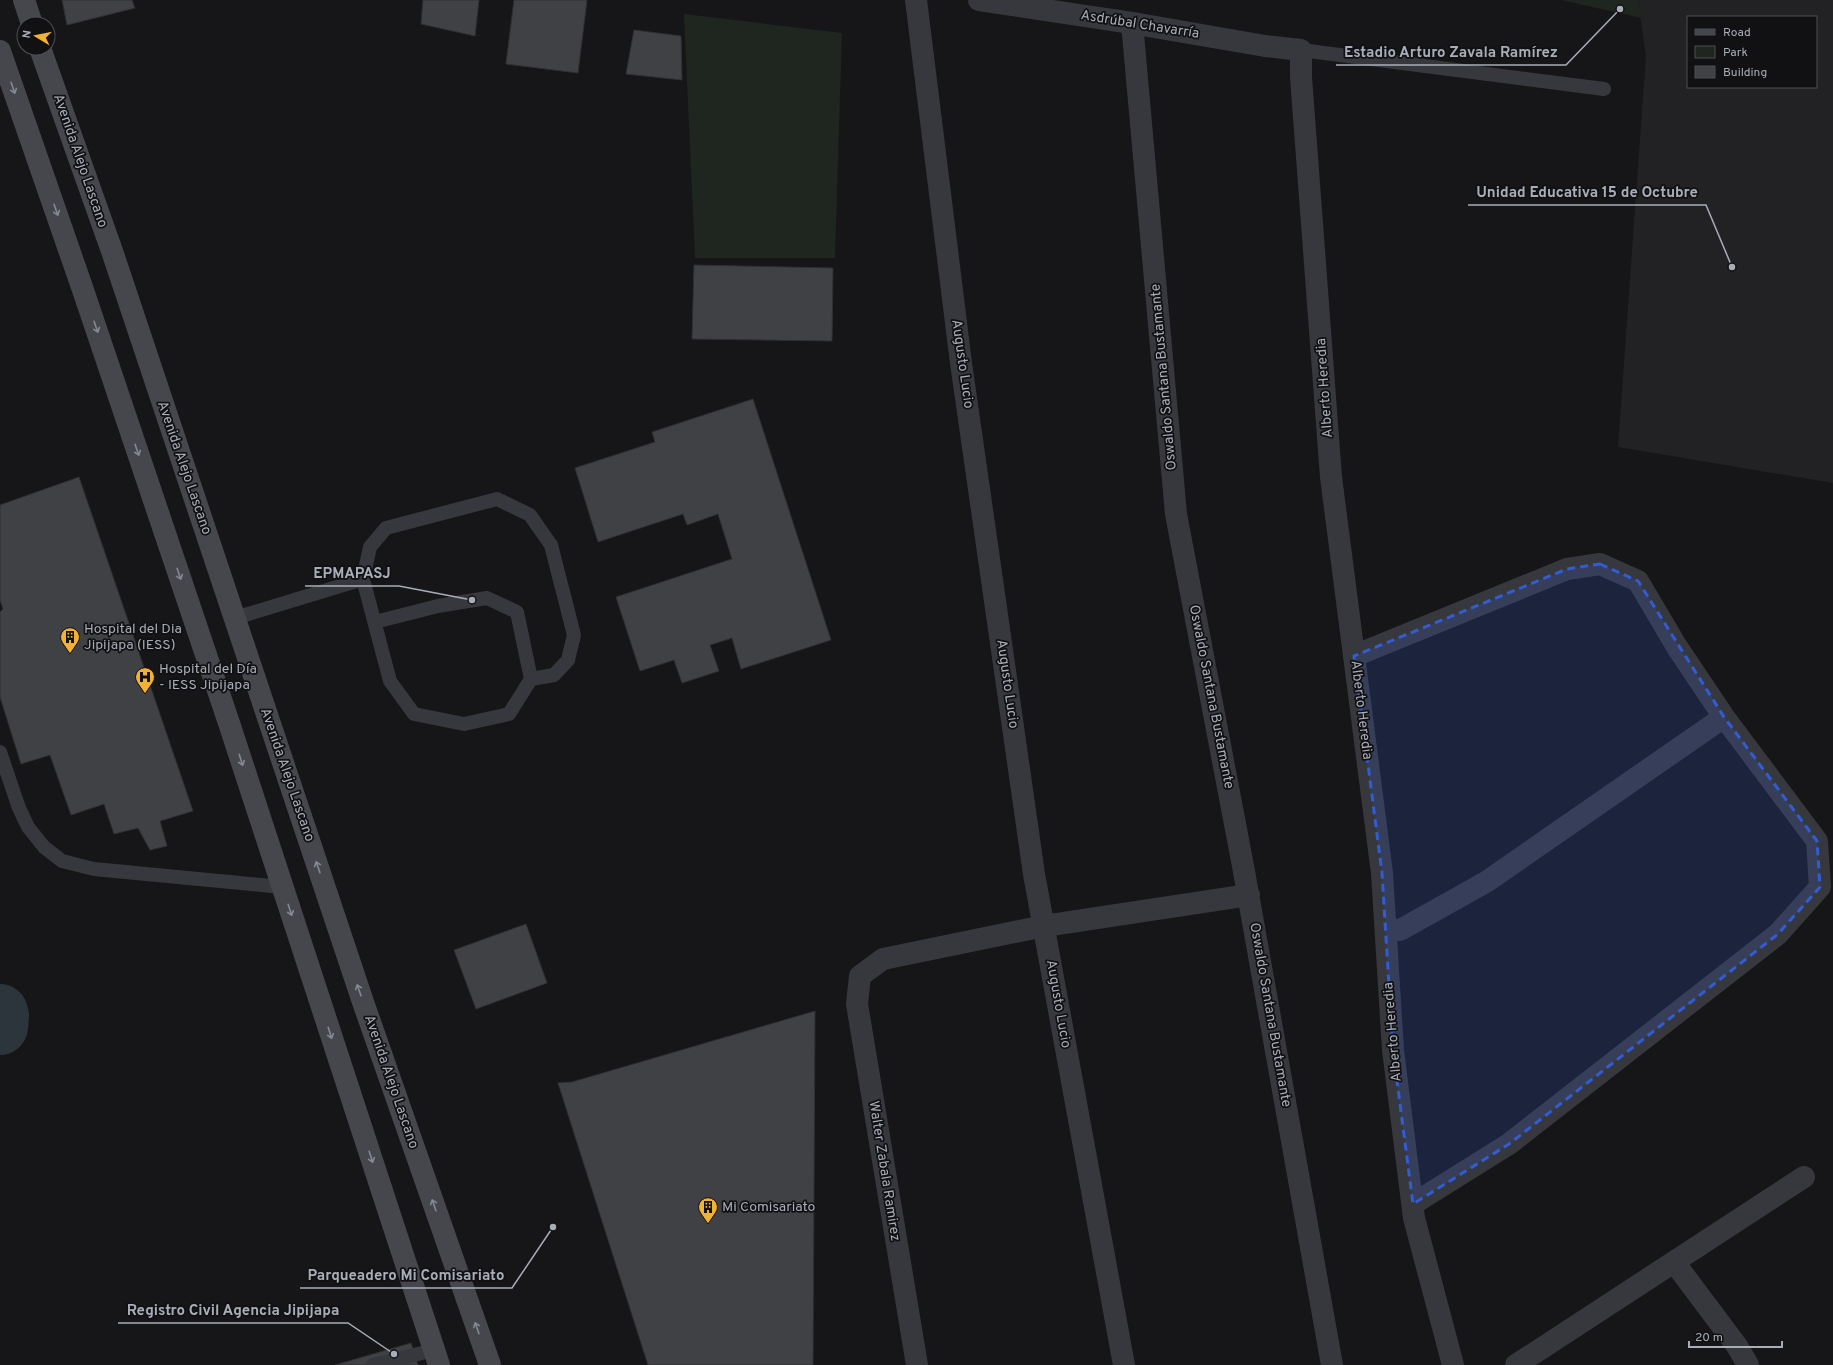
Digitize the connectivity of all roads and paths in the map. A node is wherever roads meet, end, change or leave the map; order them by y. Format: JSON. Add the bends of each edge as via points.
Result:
{"nodes":[{"id":1,"x":24,"y":0,"type":"edge"},
{"id":2,"x":916,"y":0,"type":"edge"},
{"id":3,"x":979,"y":0,"type":"edge"},
{"id":4,"x":29,"y":16,"type":"edge"},
{"id":5,"x":1132,"y":23,"type":"junction"},
{"id":6,"x":1301,"y":50,"type":"junction"},
{"id":7,"x":0,"y":51,"type":"edge"},
{"id":8,"x":43,"y":56,"type":"edge"},
{"id":9,"x":1604,"y":89,"type":"dead end"},
{"id":10,"x":363,"y":579,"type":"junction"},
{"id":11,"x":235,"y":618,"type":"junction"},
{"id":12,"x":374,"y":622,"type":"junction"},
{"id":13,"x":1354,"y":656,"type":"junction"},
{"id":14,"x":530,"y":679,"type":"junction"},
{"id":15,"x":1724,"y":718,"type":"junction"},
{"id":16,"x":0,"y":752,"type":"edge"},
{"id":17,"x":282,"y":887,"type":"junction"},
{"id":18,"x":1249,"y":895,"type":"junction"},
{"id":19,"x":1044,"y":926,"type":"junction"},
{"id":20,"x":1386,"y":930,"type":"junction"},
{"id":21,"x":1804,"y":1177,"type":"dead end"},
{"id":22,"x":1413,"y":1204,"type":"junction"},
{"id":23,"x":1674,"y":1262,"type":"junction"},
{"id":24,"x":437,"y":1358,"type":"edge"},
{"id":25,"x":373,"y":1365,"type":"edge"},
{"id":26,"x":490,"y":1365,"type":"edge"},
{"id":27,"x":917,"y":1365,"type":"edge"},
{"id":28,"x":1124,"y":1365,"type":"edge"},
{"id":29,"x":1332,"y":1365,"type":"edge"},
{"id":30,"x":1453,"y":1365,"type":"edge"},
{"id":31,"x":1516,"y":1365,"type":"edge"},
{"id":32,"x":1748,"y":1365,"type":"edge"}],
"edges":[{"from":1,"to":4,"type":"main road"},
{"from":2,"to":19,"type":"street","name":"Augusto Lucio","via":[[961,363],[1034,874]]},
{"from":3,"to":5,"type":"street","name":"Asdrúbal Chavarría"},
{"from":5,"to":6,"type":"street","name":"Asdrúbal Chavarría"},
{"from":5,"to":18,"type":"street","name":"Oswaldo Santana Bustamante","via":[[1176,514]]},
{"from":6,"to":9,"type":"lane"},
{"from":6,"to":13,"type":"street","name":"Alberto Heredia","via":[[1331,477]]},
{"from":7,"to":17,"type":"main road","one_way":true,"via":[[86,298]]},
{"from":8,"to":11,"type":"main road","name":"Avenida Alejo Lascano","via":[[113,254]]},
{"from":10,"to":11,"type":"lane"},
{"from":10,"to":12,"type":"lane"},
{"from":10,"to":14,"type":"lane","via":[[370,547],[386,528],[497,499],[530,515],[551,546],[574,635],[568,660],[554,675]]},
{"from":26,"to":11,"type":"main road","name":"Avenida Alejo Lascano","one_way":true,"via":[[363,1002]]},
{"from":12,"to":14,"type":"lane","via":[[438,606],[487,598],[517,612]]},
{"from":12,"to":14,"type":"lane","via":[[390,681],[414,714],[464,724],[509,714]]},
{"from":13,"to":15,"type":"street","via":[[1567,569],[1600,564],[1638,581],[1677,647]]},
{"from":13,"to":20,"type":"street","name":"Alberto Heredia","via":[[1382,873]]},
{"from":15,"to":20,"type":"street","via":[[1486,882],[1400,930]]},
{"from":15,"to":22,"type":"street","via":[[1817,842],[1820,887],[1778,934],[1509,1144]]},
{"from":16,"to":17,"type":"lane","via":[[28,827],[44,847],[62,861],[94,869]]},
{"from":17,"to":24,"type":"main road","one_way":true},
{"from":18,"to":19,"type":"street"},
{"from":18,"to":29,"type":"street","name":"Oswaldo Santana Bustamante"},
{"from":19,"to":27,"type":"street","name":"Walter Zabala Ramirez","via":[[883,959],[860,976],[857,1004]]},
{"from":19,"to":28,"type":"street","name":"Augusto Lucio"},
{"from":20,"to":22,"type":"street","name":"Alberto Heredia","via":[[1393,1050]]},
{"from":21,"to":23,"type":"street"},
{"from":22,"to":30,"type":"street","name":"Alberto Heredia","via":[[1414,1218]]},
{"from":23,"to":31,"type":"street"},
{"from":23,"to":32,"type":"street","via":[[1737,1346]]},
{"from":24,"to":25,"type":"lane"}]}
